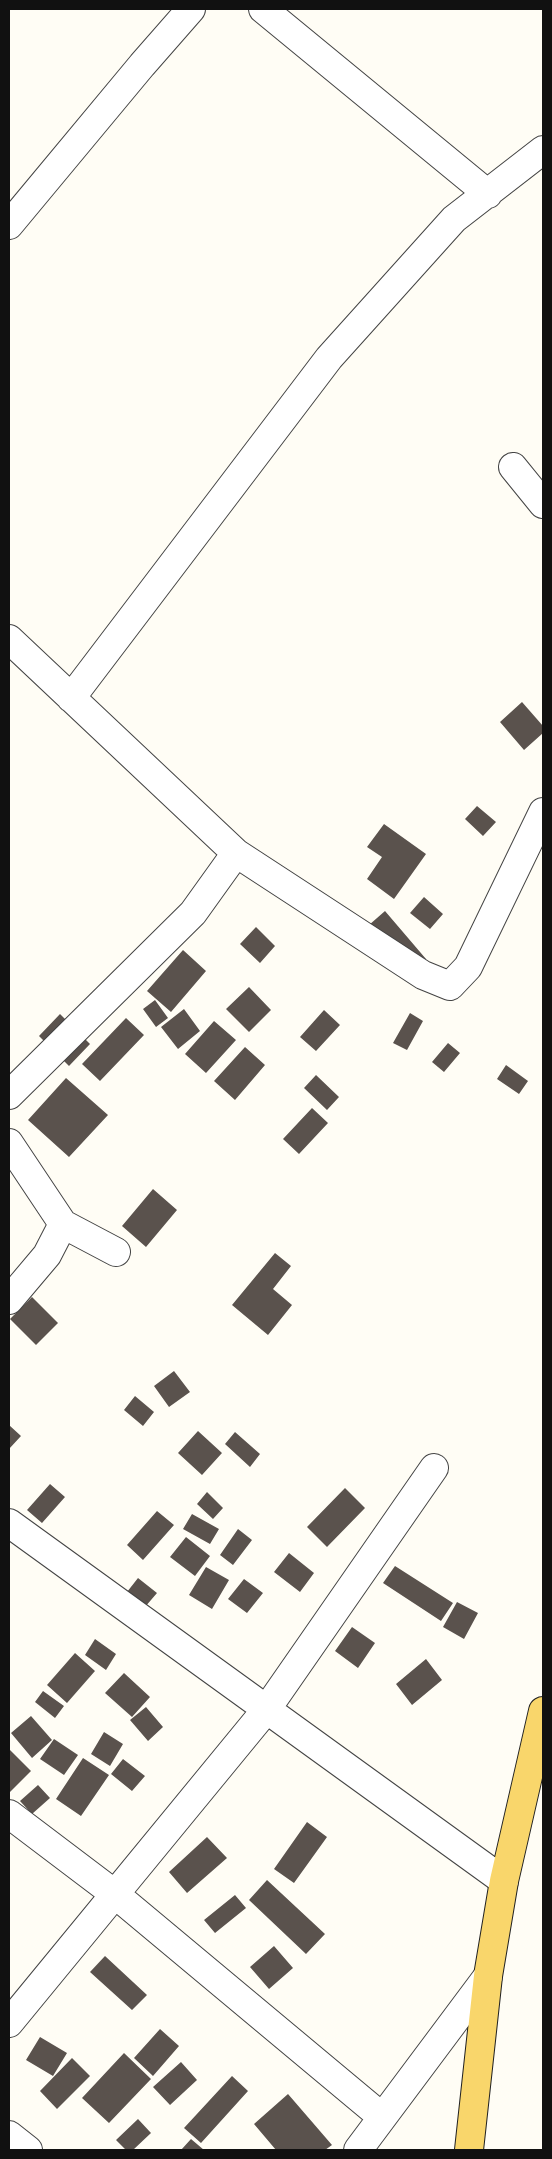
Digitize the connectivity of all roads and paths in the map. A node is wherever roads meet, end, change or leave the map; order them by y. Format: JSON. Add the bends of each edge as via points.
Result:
{"nodes":[{"id":1,"x":191,"y":9,"type":"edge"},
{"id":2,"x":263,"y":9,"type":"edge"},
{"id":3,"x":540,"y":159,"type":"edge"},
{"id":4,"x":488,"y":194,"type":"junction"},
{"id":5,"x":9,"y":225,"type":"edge"},
{"id":6,"x":513,"y":467,"type":"dead end"},
{"id":7,"x":543,"y":504,"type":"edge"},
{"id":8,"x":9,"y":639,"type":"edge"},
{"id":9,"x":71,"y":698,"type":"junction"},
{"id":10,"x":543,"y":812,"type":"edge"},
{"id":11,"x":236,"y":853,"type":"junction"},
{"id":12,"x":9,"y":1095,"type":"edge"},
{"id":13,"x":9,"y":1143,"type":"edge"},
{"id":14,"x":63,"y":1224,"type":"junction"},
{"id":15,"x":116,"y":1252,"type":"dead end"},
{"id":16,"x":9,"y":1300,"type":"edge"},
{"id":17,"x":434,"y":1468,"type":"dead end"},
{"id":18,"x":9,"y":1523,"type":"edge"},
{"id":19,"x":266,"y":1710,"type":"junction"},
{"id":20,"x":543,"y":1711,"type":"edge"},
{"id":21,"x":9,"y":1814,"type":"edge"},
{"id":22,"x":504,"y":1880,"type":"junction"},
{"id":23,"x":116,"y":1895,"type":"junction"},
{"id":24,"x":488,"y":1976,"type":"junction"},
{"id":25,"x":9,"y":2023,"type":"edge"},
{"id":26,"x":382,"y":2116,"type":"junction"},
{"id":27,"x":9,"y":2135,"type":"edge"},
{"id":28,"x":28,"y":2150,"type":"edge"},
{"id":29,"x":358,"y":2150,"type":"edge"},
{"id":30,"x":469,"y":2150,"type":"edge"}],
"edges":[{"from":1,"to":5,"type":"street"},
{"from":2,"to":4,"type":"street"},
{"from":3,"to":4,"type":"street"},
{"from":4,"to":9,"type":"street","via":[[454,220],[329,358]]},
{"from":6,"to":7,"type":"street"},
{"from":8,"to":9,"type":"street"},
{"from":9,"to":11,"type":"street"},
{"from":10,"to":11,"type":"street","via":[[468,968],[450,986],[423,975]]},
{"from":11,"to":12,"type":"street","via":[[193,913]]},
{"from":13,"to":14,"type":"street"},
{"from":14,"to":15,"type":"street"},
{"from":14,"to":16,"type":"street","via":[[47,1255]]},
{"from":17,"to":19,"type":"street"},
{"from":18,"to":19,"type":"street"},
{"from":19,"to":22,"type":"street"},
{"from":19,"to":23,"type":"street"},
{"from":20,"to":22,"type":"main road"},
{"from":21,"to":23,"type":"street"},
{"from":22,"to":24,"type":"main road"},
{"from":23,"to":25,"type":"street"},
{"from":23,"to":26,"type":"street"},
{"from":24,"to":26,"type":"street"},
{"from":24,"to":30,"type":"main road"},
{"from":26,"to":29,"type":"street"},
{"from":27,"to":28,"type":"street"}]}
